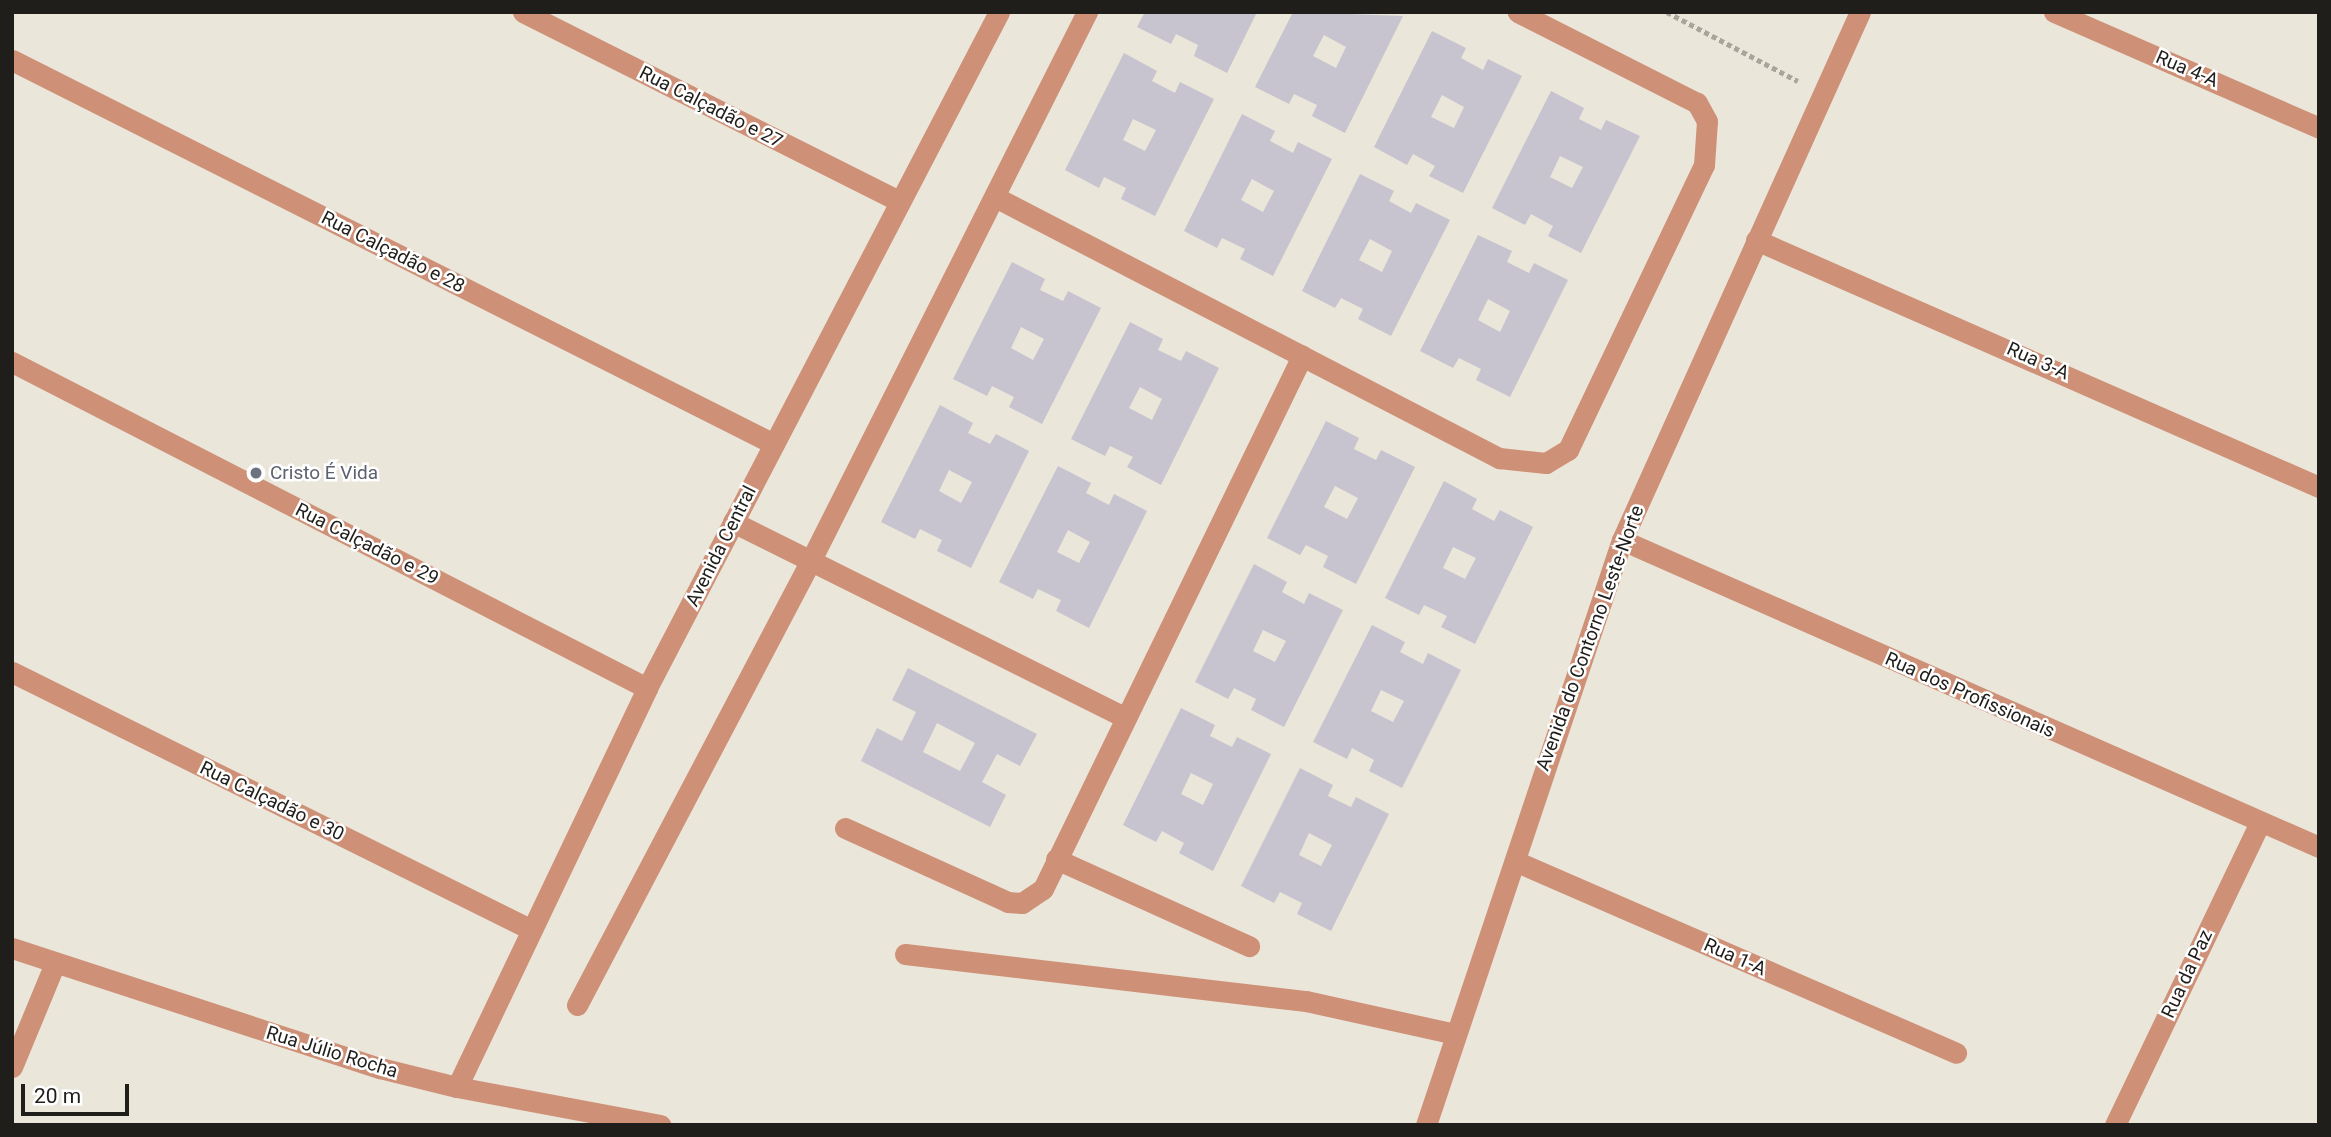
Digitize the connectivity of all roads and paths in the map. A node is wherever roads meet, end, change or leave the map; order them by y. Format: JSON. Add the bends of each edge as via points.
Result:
{"nodes":[{"id":1,"x":523,"y":12,"type":"edge"},
{"id":2,"x":999,"y":12,"type":"edge"},
{"id":3,"x":1087,"y":12,"type":"edge"},
{"id":4,"x":1518,"y":12,"type":"edge"},
{"id":5,"x":1667,"y":12,"type":"edge"},
{"id":6,"x":1860,"y":12,"type":"edge"},
{"id":7,"x":2054,"y":12,"type":"edge"},
{"id":8,"x":12,"y":60,"type":"edge"},
{"id":9,"x":1824,"y":94,"type":"junction"},
{"id":10,"x":2319,"y":128,"type":"edge"},
{"id":11,"x":995,"y":197,"type":"junction"},
{"id":12,"x":899,"y":201,"type":"junction"},
{"id":13,"x":1756,"y":240,"type":"junction"},
{"id":14,"x":1302,"y":356,"type":"junction"},
{"id":15,"x":12,"y":362,"type":"edge"},
{"id":16,"x":774,"y":444,"type":"junction"},
{"id":17,"x":2319,"y":487,"type":"edge"},
{"id":18,"x":733,"y":522,"type":"junction"},
{"id":19,"x":1622,"y":540,"type":"junction"},
{"id":20,"x":811,"y":560,"type":"junction"},
{"id":21,"x":12,"y":672,"type":"edge"},
{"id":22,"x":648,"y":688,"type":"junction"},
{"id":23,"x":1126,"y":718,"type":"junction"},
{"id":24,"x":2259,"y":824,"type":"junction"},
{"id":25,"x":845,"y":828,"type":"dead end"},
{"id":26,"x":2319,"y":847,"type":"edge"},
{"id":27,"x":1056,"y":859,"type":"junction"},
{"id":28,"x":1515,"y":861,"type":"junction"},
{"id":29,"x":532,"y":930,"type":"junction"},
{"id":30,"x":1249,"y":946,"type":"dead end"},
{"id":31,"x":12,"y":948,"type":"edge"},
{"id":32,"x":905,"y":954,"type":"dead end"},
{"id":33,"x":55,"y":963,"type":"junction"},
{"id":34,"x":578,"y":1005,"type":"dead end"},
{"id":35,"x":1455,"y":1034,"type":"junction"},
{"id":36,"x":1956,"y":1053,"type":"dead end"},
{"id":37,"x":12,"y":1067,"type":"edge"},
{"id":38,"x":457,"y":1087,"type":"junction"},
{"id":39,"x":660,"y":1125,"type":"edge"},
{"id":40,"x":1426,"y":1125,"type":"edge"},
{"id":41,"x":2115,"y":1125,"type":"edge"}],
"edges":[{"from":1,"to":12,"type":"street","name":"Rua Calçadão e 27"},
{"from":2,"to":12,"type":"street","name":"Avenida Central"},
{"from":3,"to":11,"type":"street"},
{"from":4,"to":14,"type":"street","via":[[1698,103],[1707,121],[1704,165],[1568,450],[1546,463],[1499,458]]},
{"from":5,"to":9,"type":"path"},
{"from":6,"to":9,"type":"street","name":"Avenida do Contorno Leste-Norte"},
{"from":7,"to":10,"type":"street","name":"Rua 4-A"},
{"from":8,"to":16,"type":"street","name":"Rua Calçadão e 28"},
{"from":9,"to":13,"type":"street","name":"Avenida do Contorno Leste-Norte"},
{"from":11,"to":14,"type":"street"},
{"from":11,"to":20,"type":"street"},
{"from":12,"to":16,"type":"street","name":"Avenida Central"},
{"from":13,"to":17,"type":"street","name":"Rua 3-A"},
{"from":13,"to":19,"type":"street","name":"Avenida do Contorno Leste-Norte"},
{"from":14,"to":23,"type":"street"},
{"from":15,"to":22,"type":"street","name":"Rua Calçadão e 29"},
{"from":16,"to":18,"type":"street","name":"Avenida Central"},
{"from":18,"to":20,"type":"street"},
{"from":18,"to":22,"type":"street","name":"Avenida Central"},
{"from":19,"to":24,"type":"street","name":"Rua dos Profissionais"},
{"from":19,"to":28,"type":"street","name":"Avenida do Contorno Leste-Norte"},
{"from":20,"to":23,"type":"street"},
{"from":20,"to":34,"type":"street"},
{"from":21,"to":29,"type":"street","name":"Rua Calçadão e 30"},
{"from":22,"to":29,"type":"street","name":"Avenida Central"},
{"from":23,"to":27,"type":"street"},
{"from":24,"to":26,"type":"street","name":"Rua dos Profissionais"},
{"from":24,"to":41,"type":"street","name":"Rua da Paz"},
{"from":25,"to":27,"type":"street","via":[[1008,902],[1033,898],[1043,889]]},
{"from":27,"to":30,"type":"street"},
{"from":28,"to":35,"type":"street","name":"Avenida do Contorno Leste-Norte"},
{"from":28,"to":36,"type":"street","name":"Rua 1-A"},
{"from":29,"to":38,"type":"street","name":"Avenida Central"},
{"from":31,"to":33,"type":"street","name":"Rua Júlio Rocha"},
{"from":32,"to":35,"type":"street","via":[[1306,1001]]},
{"from":33,"to":37,"type":"street"},
{"from":33,"to":38,"type":"street","name":"Rua Júlio Rocha","via":[[380,1068]]},
{"from":35,"to":40,"type":"street","name":"Avenida do Contorno Leste-Norte"},
{"from":38,"to":39,"type":"street","name":"Rua Júlio Rocha"}]}
